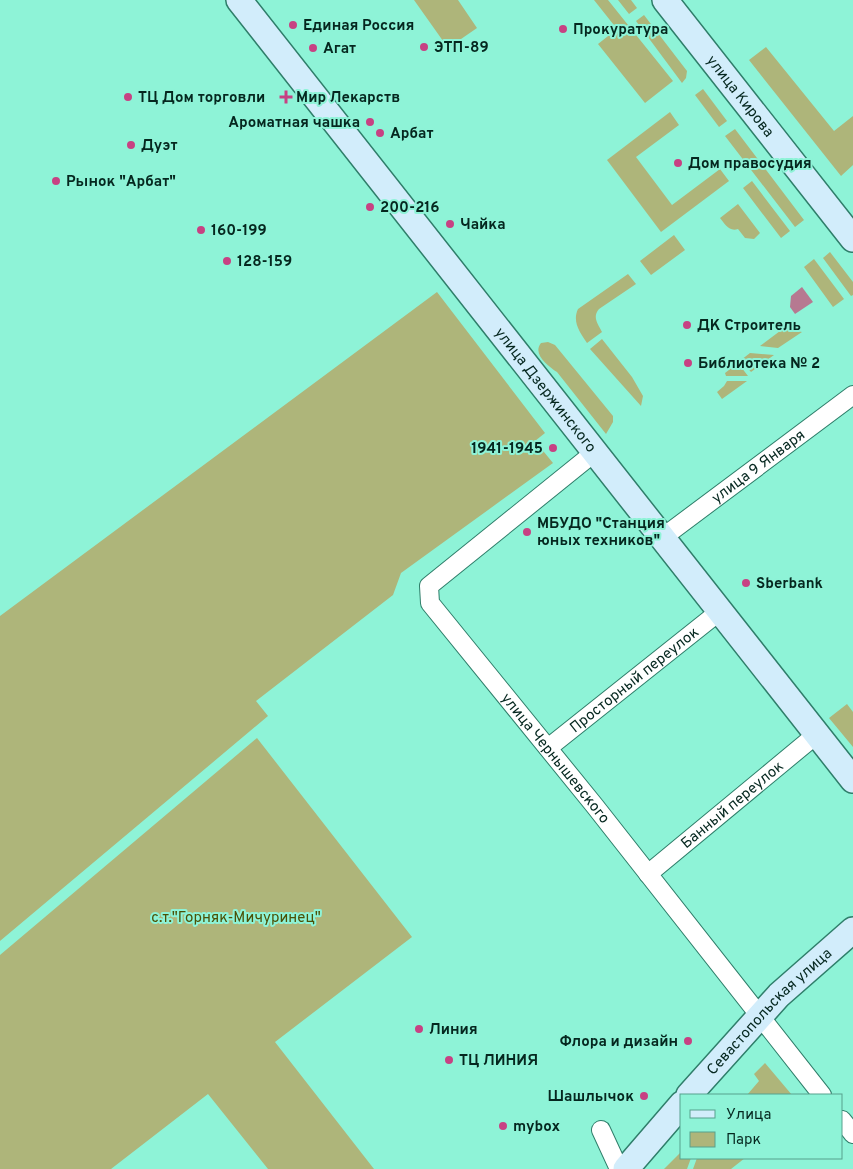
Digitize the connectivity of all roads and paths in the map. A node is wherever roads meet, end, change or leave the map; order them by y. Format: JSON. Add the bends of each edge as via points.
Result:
{"nodes":[{"id":1,"x":239,"y":0,"type":"edge"},
{"id":2,"x":665,"y":0,"type":"edge"},
{"id":3,"x":853,"y":239,"type":"edge"},
{"id":4,"x":853,"y":395,"type":"edge"},
{"id":5,"x":595,"y":452,"type":"junction"},
{"id":6,"x":662,"y":538,"type":"junction"},
{"id":7,"x":720,"y":611,"type":"junction"},
{"id":8,"x":817,"y":734,"type":"junction"},
{"id":9,"x":548,"y":748,"type":"junction"},
{"id":10,"x":853,"y":780,"type":"edge"},
{"id":11,"x":648,"y":874,"type":"junction"},
{"id":12,"x":853,"y":930,"type":"edge"},
{"id":13,"x":760,"y":1016,"type":"junction"},
{"id":14,"x":690,"y":1094,"type":"edge"},
{"id":15,"x":821,"y":1094,"type":"edge"},
{"id":16,"x":680,"y":1106,"type":"edge"},
{"id":17,"x":843,"y":1121,"type":"edge"},
{"id":18,"x":601,"y":1130,"type":"dead end"},
{"id":19,"x":853,"y":1134,"type":"edge"},
{"id":20,"x":619,"y":1169,"type":"edge"},
{"id":21,"x":626,"y":1169,"type":"edge"}],
"edges":[{"from":1,"to":5,"type":"main road","name":"улица Дзержинского"},
{"from":2,"to":3,"type":"main road","name":"улица Кирова"},
{"from":4,"to":6,"type":"street","name":"улица 9 Января"},
{"from":5,"to":6,"type":"main road","name":"улица Дзержинского"},
{"from":5,"to":9,"type":"street","name":"улица Чернышевского","via":[[429,586],[430,603]]},
{"from":6,"to":7,"type":"main road","name":"улица Дзержинского"},
{"from":7,"to":8,"type":"main road","name":"улица Дзержинского"},
{"from":7,"to":9,"type":"street","name":"Просторный переулок"},
{"from":8,"to":10,"type":"main road","name":"улица Дзержинского"},
{"from":8,"to":11,"type":"street","name":"Банный переулок"},
{"from":9,"to":11,"type":"street","name":"улица Чернышевского"},
{"from":11,"to":13,"type":"street","name":"улица Чернышевского"},
{"from":12,"to":13,"type":"main road","name":"Севастопольская улица","via":[[778,994]]},
{"from":13,"to":14,"type":"main road","name":"Севастопольская улица"},
{"from":13,"to":15,"type":"street","name":"улица Чернышевского"},
{"from":16,"to":21,"type":"main road"},
{"from":17,"to":19,"type":"street"},
{"from":18,"to":20,"type":"street"}]}
